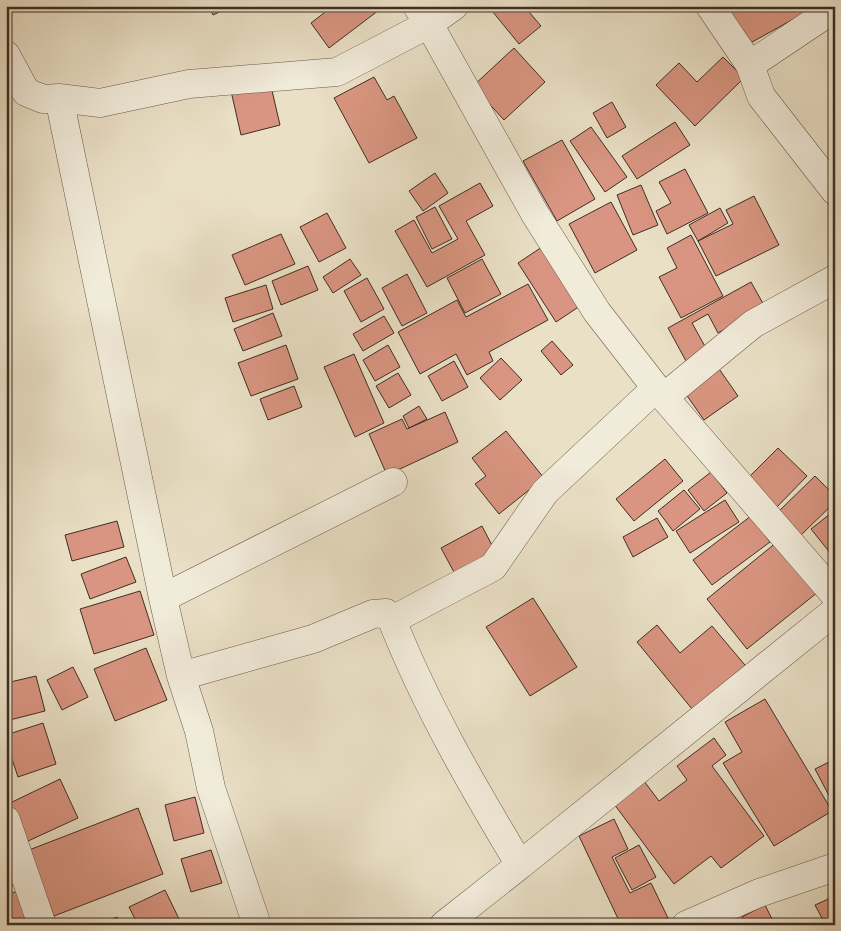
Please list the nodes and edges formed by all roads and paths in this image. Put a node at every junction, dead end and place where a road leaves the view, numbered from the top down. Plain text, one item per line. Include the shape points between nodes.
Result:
1 (454, 6) edge
2 (710, 6) edge
3 (835, 8) edge
4 (423, 15) edge
5 (7, 57) edge
6 (750, 65) junction
7 (59, 98) junction
8 (835, 191) edge
9 (835, 279) edge
10 (660, 393) junction
11 (393, 482) dead end
12 (835, 595) edge
13 (163, 598) junction
14 (835, 611) edge
15 (392, 620) junction
16 (181, 676) junction
17 (6, 820) edge
18 (520, 866) junction
19 (835, 867) edge
20 (42, 925) edge
21 (257, 925) edge
22 (444, 925) edge
23 (686, 925) edge

1 - 4 street
2 - 6 street
3 - 6 street
4 - 7 street via 337,72 189,84 100,103
4 - 10 street via 535,214 597,312
5 - 7 street via 26,92 42,99
6 - 8 street via 761,96
7 - 13 street
9 - 10 street via 753,324
10 - 12 street
10 - 15 street via 545,492 493,567
11 - 13 street
13 - 16 street
14 - 18 street
15 - 16 street via 386,613 373,614 312,639
15 - 18 street via 406,656 474,788
16 - 21 street via 199,731 211,788
17 - 20 street
18 - 22 street
19 - 23 street via 759,893

